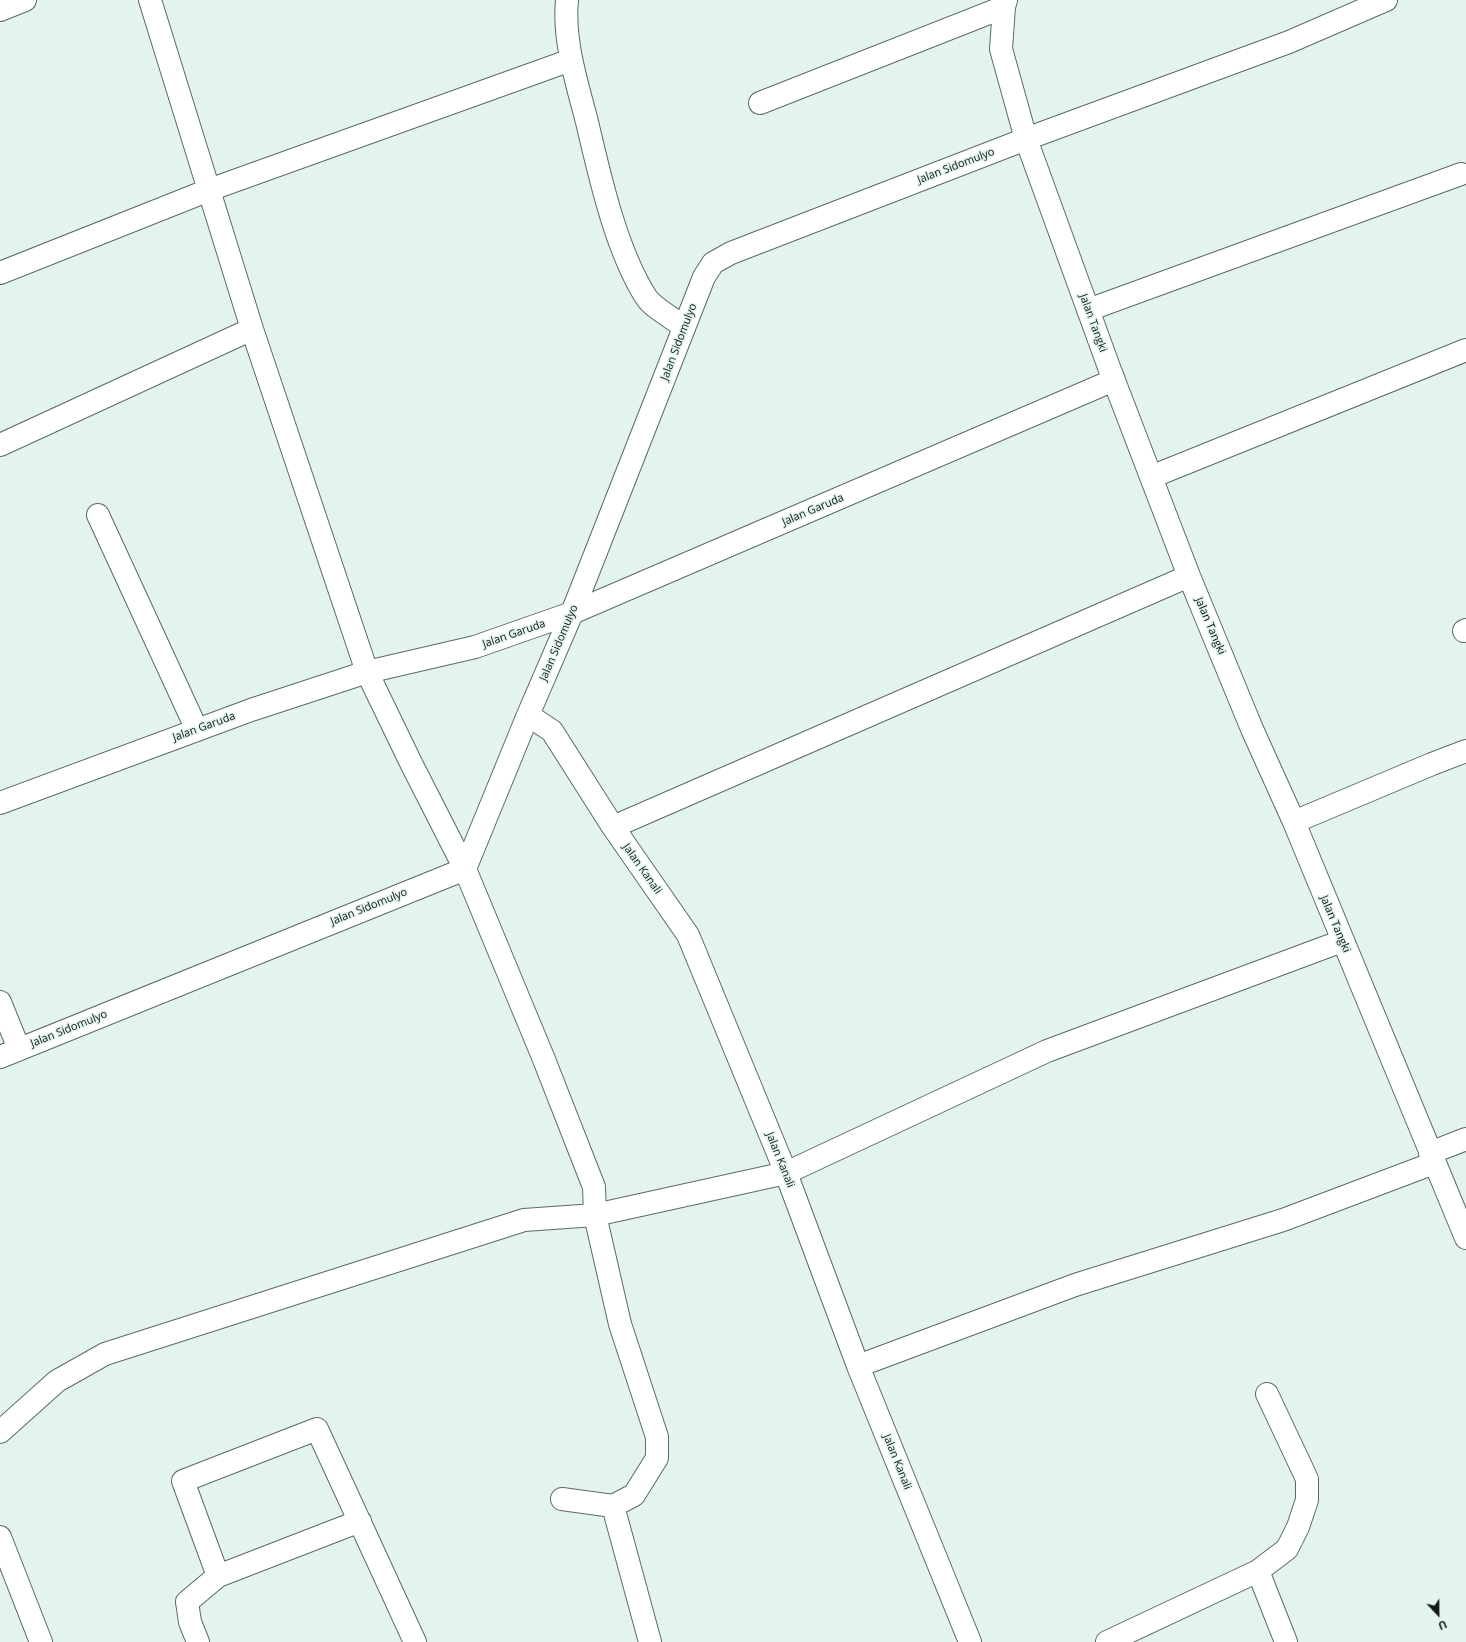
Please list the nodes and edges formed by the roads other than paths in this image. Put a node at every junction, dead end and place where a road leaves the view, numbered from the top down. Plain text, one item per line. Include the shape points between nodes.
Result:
1 (25, 0) edge
2 (150, 0) edge
3 (567, 0) edge
4 (1386, 0) edge
5 (1005, 3) edge
6 (0, 10) edge
7 (571, 60) junction
8 (760, 103) dead end
9 (1026, 139) junction
10 (1460, 174) dead end
11 (209, 190) junction
12 (0, 273) edge
13 (1088, 310) junction
14 (684, 327) junction
15 (252, 329) junction
16 (1466, 350) edge
17 (1110, 370) junction
18 (0, 445) edge
19 (1151, 477) junction
20 (98, 515) dead end
21 (1189, 576) junction
22 (572, 613) junction
23 (367, 672) junction
24 (528, 715) junction
25 (197, 730) junction
26 (1466, 751) edge
27 (0, 803) edge
28 (1294, 822) junction
29 (613, 827) junction
30 (465, 869) junction
31 (1342, 941) junction
32 (0, 1002) edge
33 (10, 1053) edge
34 (1466, 1139) edge
35 (1432, 1158) junction
36 (786, 1173) junction
37 (595, 1215) junction
38 (1466, 1238) edge
39 (858, 1366) junction
40 (1267, 1394) dead end
41 (0, 1432) edge
42 (562, 1499) dead end
43 (613, 1506) junction
44 (360, 1521) junction
45 (0, 1537) edge
46 (4, 1562) edge
47 (1258, 1571) junction
48 (218, 1576) junction
49 (41, 1642) edge
50 (198, 1642) edge
51 (415, 1642) edge
52 (650, 1642) edge
53 (970, 1642) edge
54 (1107, 1642) edge
55 (1286, 1642) edge

1 - 6 street
2 - 11 street
3 - 7 street
4 - 9 street, Jalan Sidomulyo via 1289,42
5 - 8 street
5 - 9 street, Jalan Tangki via 1001,50
7 - 11 street
7 - 14 street via 608,203 632,270 648,299
9 - 13 street, Jalan Tangki
9 - 14 street, Jalan Sidomulyo via 731,253 713,263 704,277
10 - 13 street
11 - 12 street
11 - 15 street
13 - 17 street, Jalan Tangki
14 - 22 street, Jalan Sidomulyo
15 - 18 street
15 - 23 street
16 - 19 street
17 - 19 street, Jalan Tangki
17 - 22 street, Jalan Garuda via 1114,380
19 - 21 street, Jalan Tangki
20 - 25 street
21 - 28 street, Jalan Tangki via 1252,729
21 - 29 street
22 - 23 street, Jalan Garuda via 475,647
22 - 24 street, Jalan Sidomulyo
23 - 25 street, Jalan Garuda
23 - 30 street
24 - 29 street, Jalan Kanali via 552,731
24 - 30 street, Jalan Sidomulyo
25 - 27 street, Jalan Garuda
26 - 28 street
28 - 31 street, Jalan Tangki
29 - 36 street, Jalan Kanali via 688,935
30 - 33 street, Jalan Sidomulyo
30 - 37 street via 582,1154 594,1187
31 - 35 street, Jalan Tangki
31 - 36 street via 1047,1051
32 - 33 street
34 - 35 street
35 - 38 street, Jalan Tangki
35 - 39 street via 1283,1220 1075,1285
36 - 37 street
36 - 39 street, Jalan Kanali
37 - 41 street via 524,1220 106,1354 57,1381
37 - 43 street via 620,1324 657,1438 657,1458 634,1495
39 - 53 street, Jalan Kanali
40 - 47 street via 1307,1479 1307,1500 1287,1549
42 - 43 street
43 - 52 street
44 - 48 street
44 - 48 street via 317,1429 183,1482
44 - 51 street
45 - 46 street
46 - 49 street
47 - 54 street
47 - 55 street
48 - 50 street via 187,1602 190,1622

